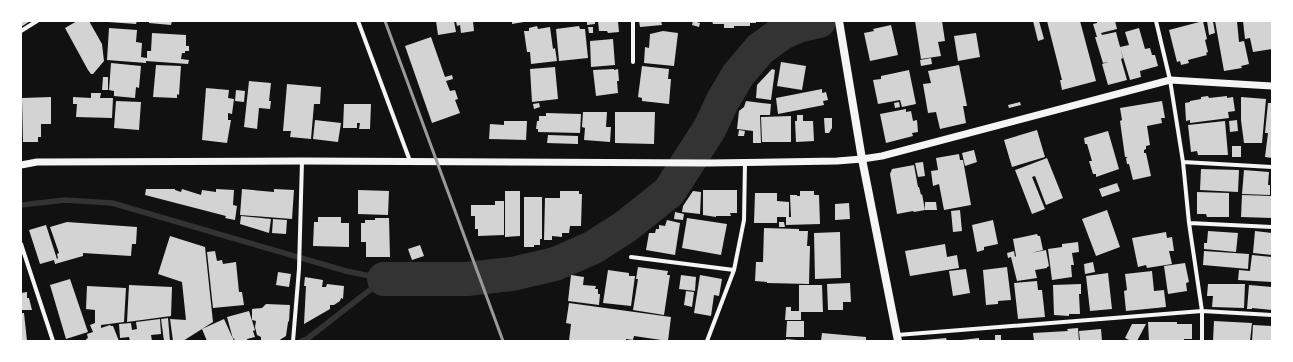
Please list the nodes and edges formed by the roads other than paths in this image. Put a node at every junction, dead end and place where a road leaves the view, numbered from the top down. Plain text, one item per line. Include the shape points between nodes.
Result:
1 (37, 21) edge
2 (358, 21) edge
3 (633, 21) edge
4 (1156, 21) edge
5 (840, 24) edge
6 (21, 31) edge
7 (633, 62) dead end
8 (1170, 80) junction
9 (1272, 86) edge
10 (862, 159) junction
11 (302, 161) junction
12 (410, 161) junction
13 (745, 162) junction
14 (1183, 162) junction
15 (21, 165) edge
16 (1272, 167) edge
17 (1189, 223) junction
18 (1272, 227) edge
19 (21, 244) edge
20 (631, 256) dead end
21 (734, 270) junction
22 (1202, 310) junction
23 (1272, 315) edge
24 (898, 338) edge
25 (54, 341) edge
26 (293, 341) edge
27 (707, 341) edge
28 (1202, 341) edge

1 - 6 street
2 - 12 street
3 - 7 street
4 - 8 street
5 - 10 main road
8 - 9 street
8 - 10 street
8 - 14 street
10 - 13 street
10 - 24 main road
11 - 12 street
11 - 15 street via 37,162
11 - 26 street via 299,269
12 - 13 street
13 - 21 street via 744,220
14 - 16 street
14 - 17 street
17 - 18 street
17 - 22 street
19 - 25 street
20 - 21 street
21 - 27 street
22 - 23 street
22 - 24 street
22 - 28 street

